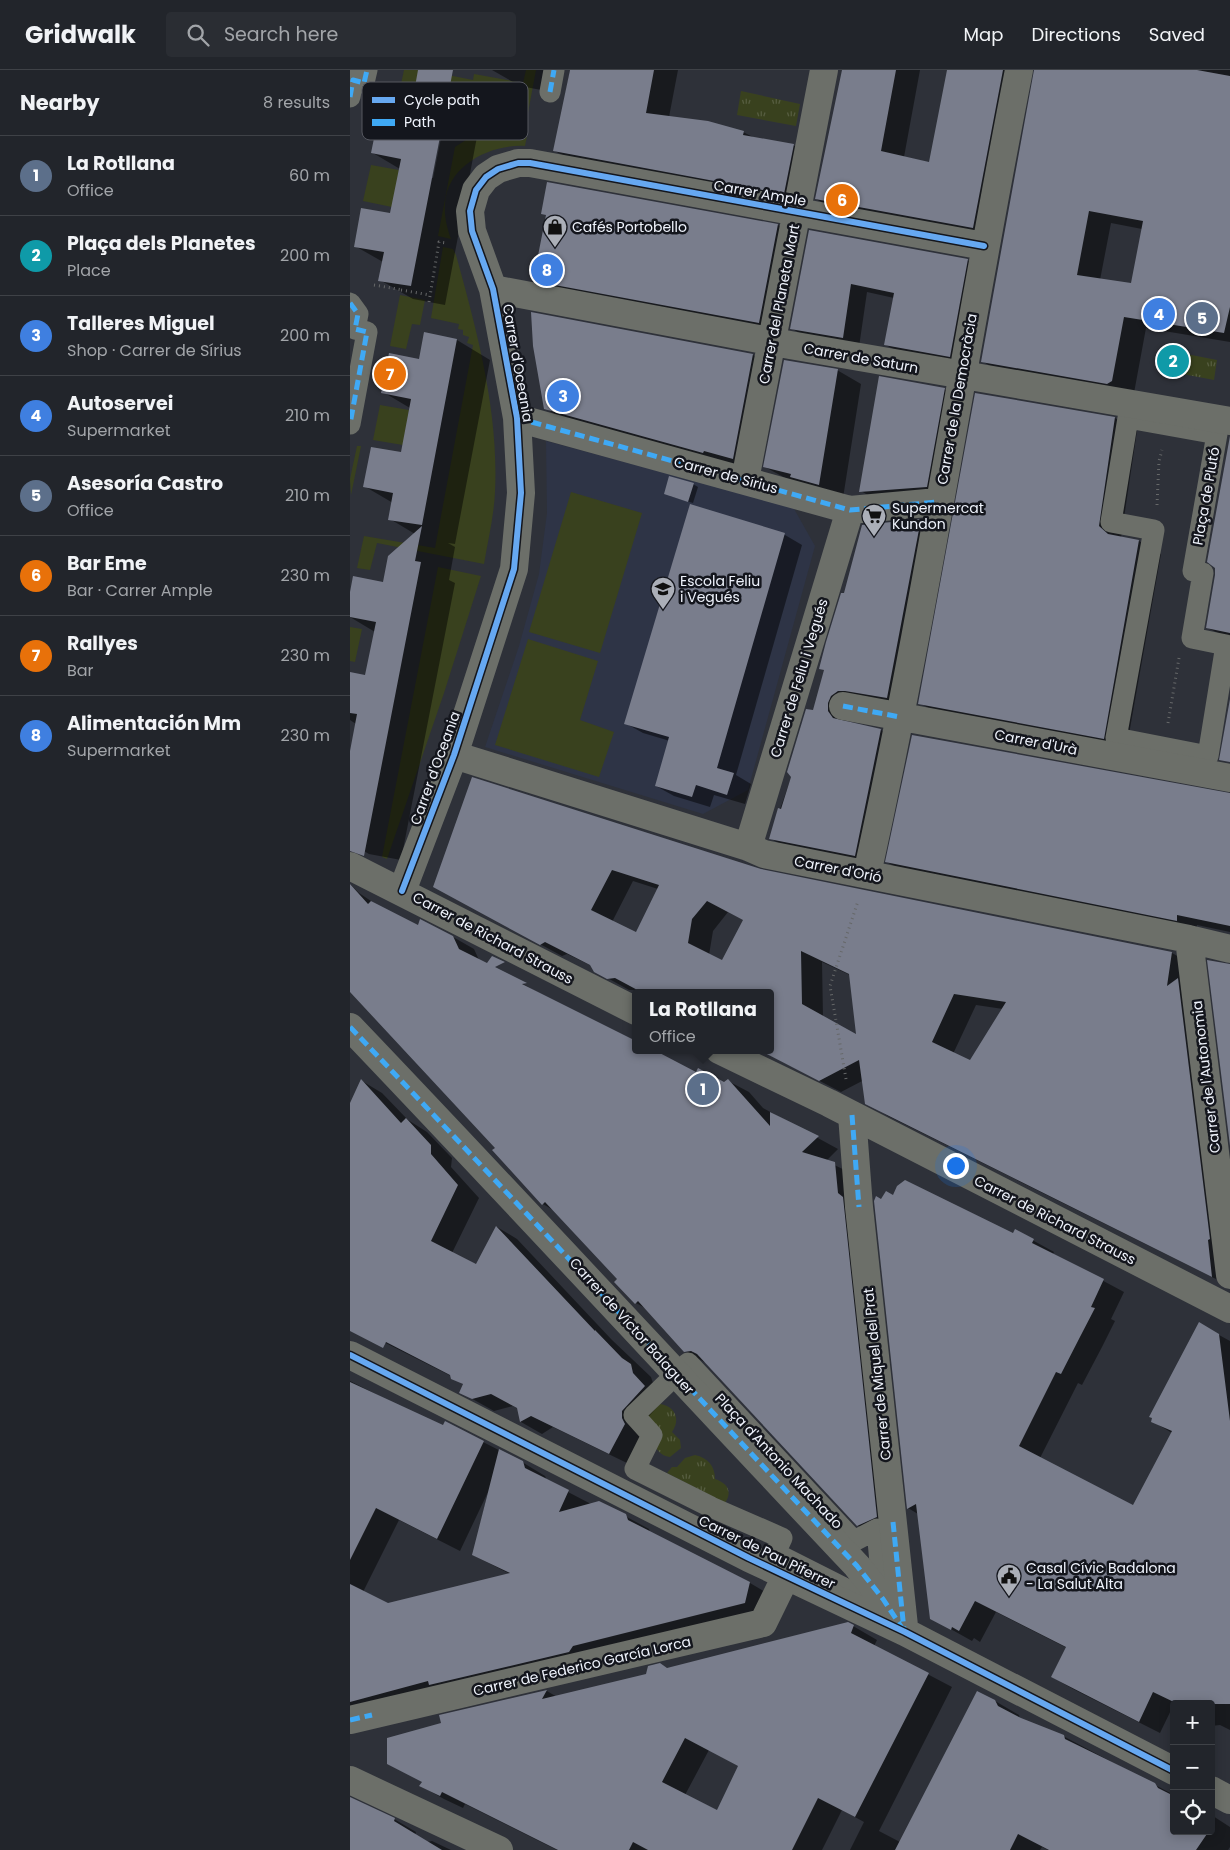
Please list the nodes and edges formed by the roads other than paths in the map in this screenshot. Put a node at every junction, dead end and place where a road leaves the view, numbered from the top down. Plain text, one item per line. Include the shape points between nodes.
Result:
1 (554, 70) edge
2 (824, 70) edge
3 (1018, 70) edge
4 (362, 82) edge
5 (550, 92) dead end
6 (350, 97) edge
7 (561, 170) joint
8 (796, 212) junction
9 (984, 246) junction
10 (493, 289) junction
11 (350, 303) edge
12 (772, 342) junction
13 (961, 376) junction
14 (517, 418) junction
15 (1230, 421) edge
16 (350, 424) edge
17 (745, 480) junction
18 (938, 502) junction
19 (850, 510) junction
20 (843, 706) dead end
21 (900, 717) junction
22 (1116, 738) joint
23 (454, 755) junction
24 (1230, 778) edge
25 (748, 847) junction
26 (350, 866) edge
27 (863, 885) junction
28 (402, 891) junction
29 (1189, 939) junction
30 (1230, 949) edge
31 (632, 1009) edge
32 (350, 1027) edge
33 (727, 1054) edge
34 (852, 1115) junction
35 (1230, 1275) edge
36 (1230, 1310) edge
37 (350, 1355) edge
38 (676, 1374) junction
39 (786, 1576) junction
40 (883, 1599) junction
41 (905, 1632) junction
42 (350, 1720) edge
43 (1170, 1769) edge
44 (350, 1780) edge
45 (1215, 1792) edge
46 (1230, 1800) edge
47 (499, 1850) edge

1 - 5 street
2 - 8 street, Carrer del Planeta Mart
3 - 9 street, Carrer de la Democràcia
4 - 6 street via 353,80
7 - 8 street, Carrer Ample
7 - 10 street, Carrer d'Oceania via 530,163 512,165 486,177 476,190 470,211 472,231
8 - 9 street, Carrer Ample
8 - 12 street, Carrer del Planeta Mart
9 - 13 street, Carrer de la Democràcia
10 - 12 street, Carrer de Saturn
10 - 14 street, Carrer d'Oceania
11 - 16 street via 358,314 355,329 367,332
12 - 13 street, Carrer de Saturn
12 - 17 street, Carrer del Planeta Mart
13 - 15 street, Carrer de Saturn
13 - 18 street, Carrer de la Democràcia
14 - 17 street, Carrer de Sírius
14 - 23 street, Carrer d'Oceania via 521,493 514,569
17 - 19 street, Carrer de Sírius
18 - 19 street, Carrer de Sírius
18 - 21 street, Carrer de la Democràcia
19 - 25 street, Carrer de Feliu i Vegués
20 - 21 street, Carrer d'Urà
21 - 24 street, Carrer d'Urà
21 - 27 street, Carrer de la Democràcia
22 - 22 street, Plaça de Plutó via 1154,530 1111,522 1128,418 1217,434 1193,571 1204,573 1192,638 1226,645 1208,756
23 - 25 street, Carrer d'Orió
23 - 28 street, Carrer d'Oceania
25 - 27 street, Carrer d'Orió
26 - 28 street, Carrer de Richard Strauss
27 - 29 street, Carrer d'Orió
28 - 31 street, Carrer de Richard Strauss
29 - 30 street, Carrer d'Orió
29 - 35 street, Carrer de l'Autonomia
32 - 38 street, Carrer de Víctor Balaguer via 550,1236
33 - 34 street, Carrer de Richard Strauss
34 - 36 street, Carrer de Richard Strauss
34 - 41 street, Carrer de Miquel del Prat
37 - 39 street, Carrer de Pau Piferrer
38 - 40 street, Carrer de Víctor Balaguer via 857,1566
38 - 40 street, Plaça d'Antonio Machado via 688,1363 854,1541 877,1528
38 - 40 street, Plaça d'Antonio Machado via 634,1415 652,1435 635,1470 711,1508 782,1538 775,1554 884,1608
39 - 41 street, Carrer de Pau Piferrer
39 - 42 street, Carrer de Federico García Lorca via 763,1623
40 - 41 street, Carrer de Víctor Balaguer
41 - 43 street, Carrer de Pau Piferrer
44 - 47 street
45 - 46 street

